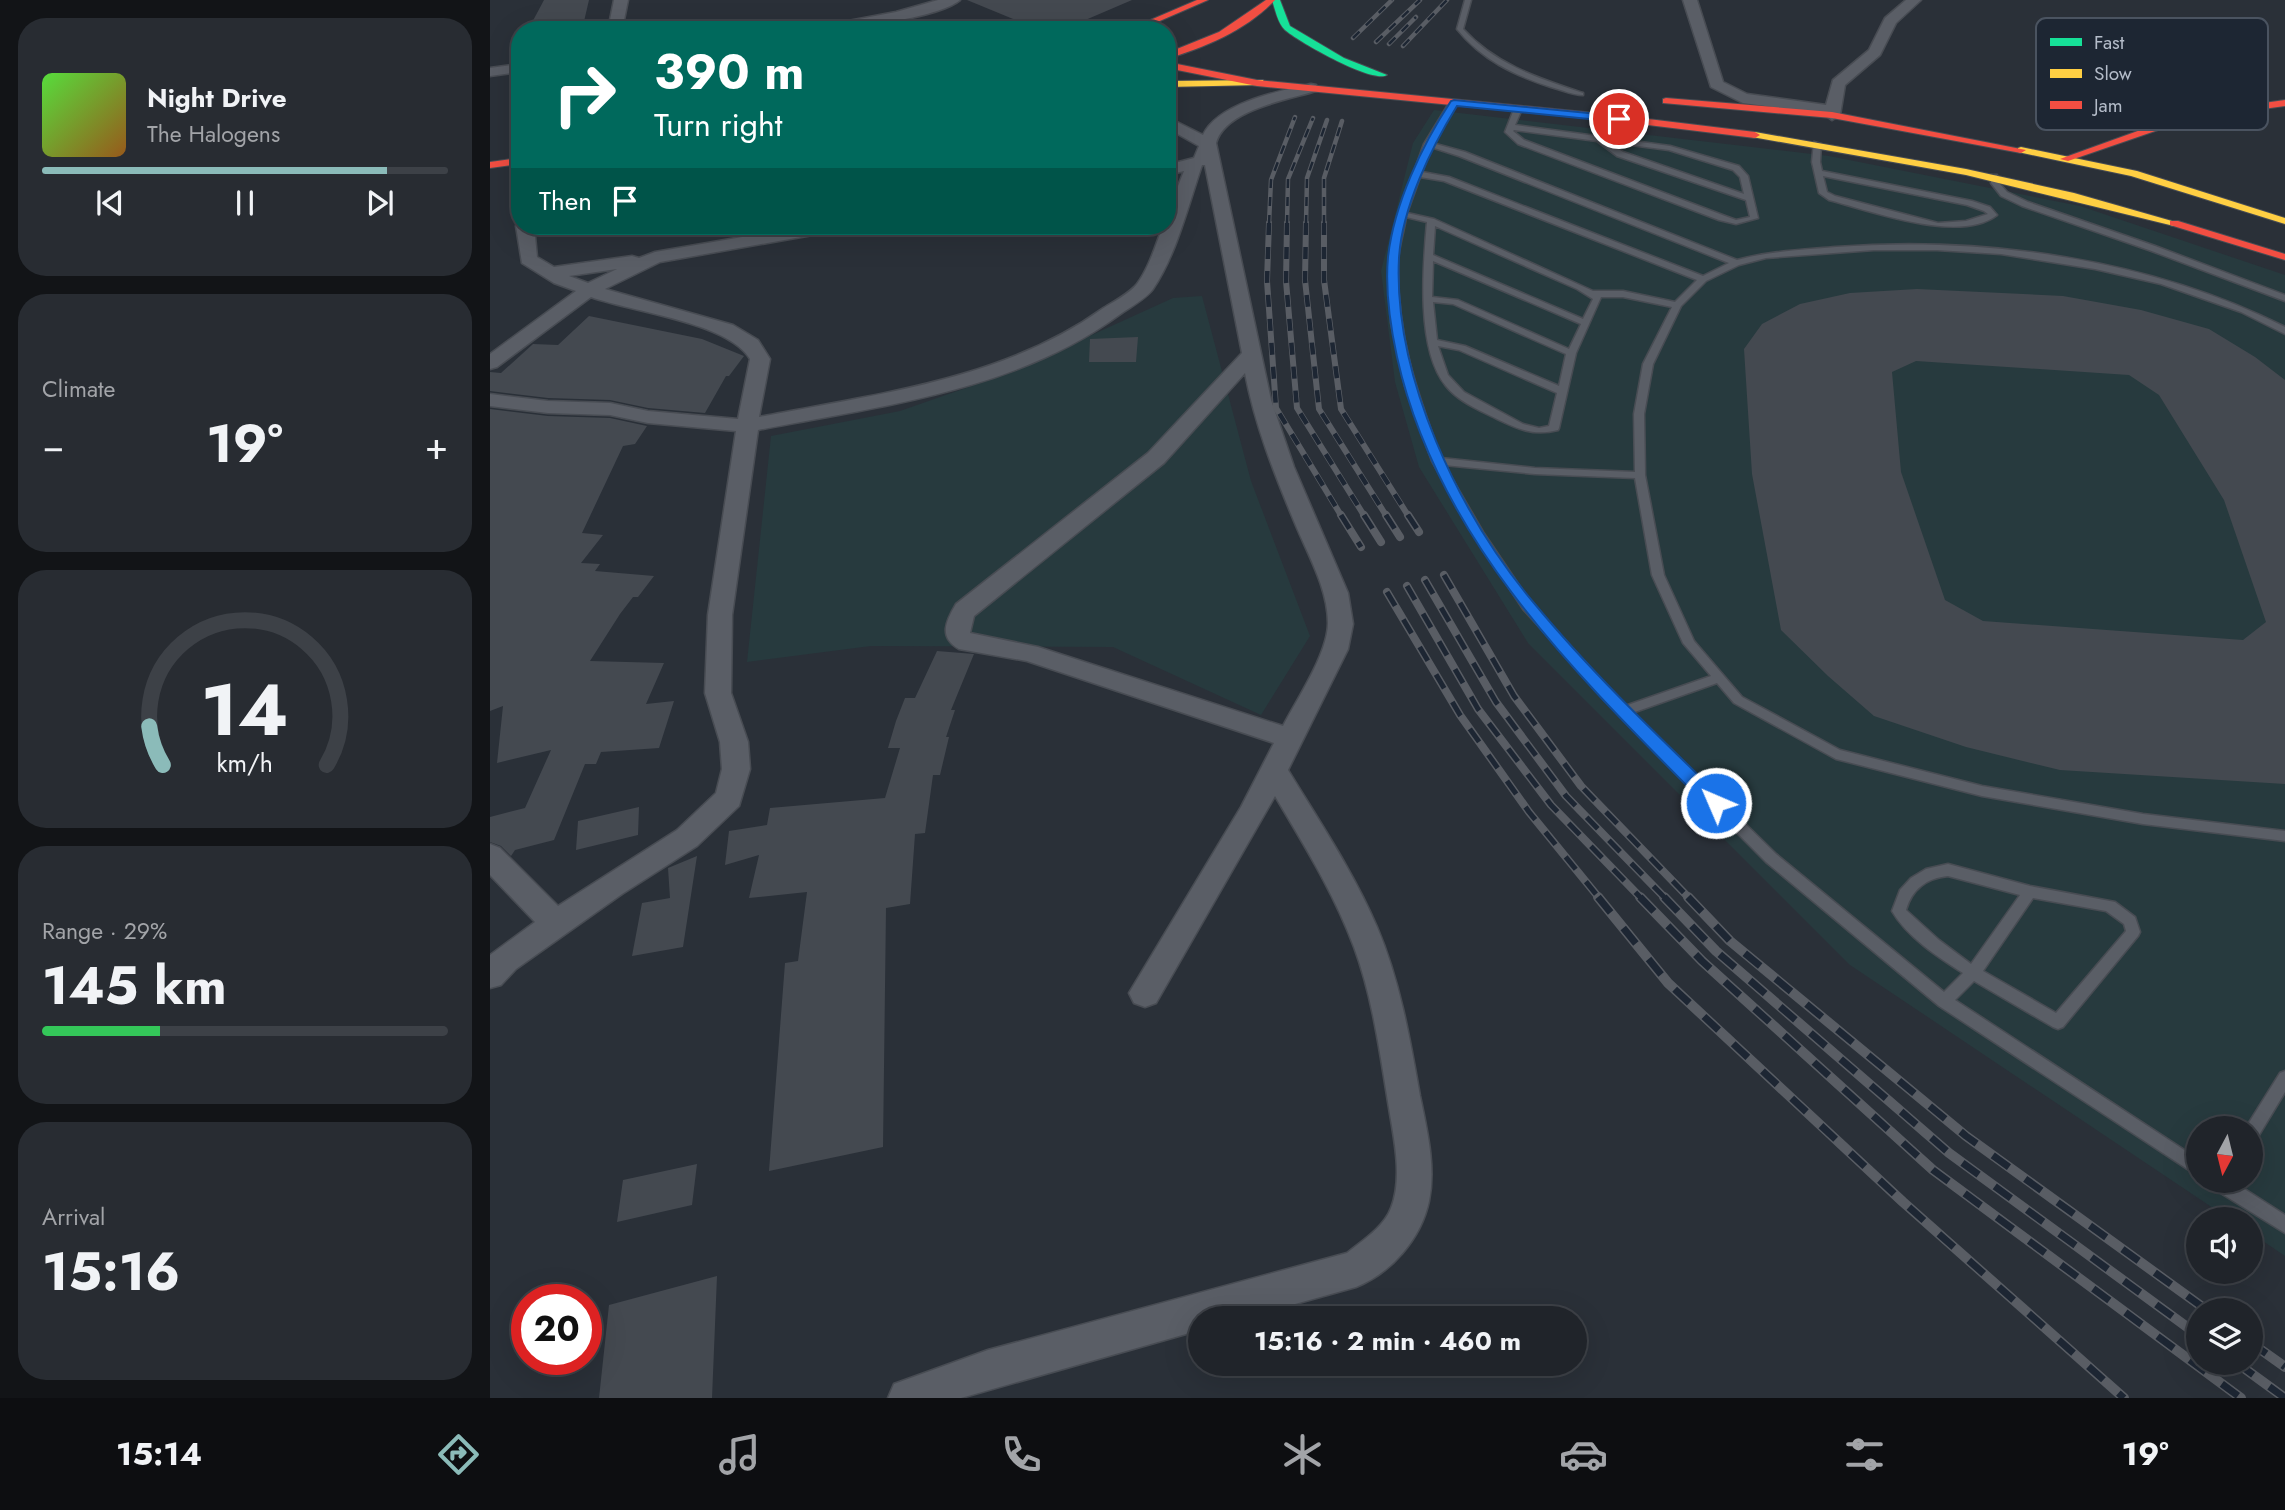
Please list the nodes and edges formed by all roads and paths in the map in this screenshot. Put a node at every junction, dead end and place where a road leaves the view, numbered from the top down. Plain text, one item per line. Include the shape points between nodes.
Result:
1 (621, 0) edge
2 (953, 0) edge
3 (1203, 0) edge
4 (1274, 0) edge
5 (1468, 0) edge
6 (1690, 0) edge
7 (1914, 0) edge
8 (1236, 6) dead end
9 (617, 21) edge
10 (871, 21) edge
11 (1153, 21) edge
12 (1176, 46) edge
13 (1176, 49) edge
14 (1176, 51) edge
15 (1220, 57) dead end
16 (1176, 67) edge
17 (511, 69) edge
18 (1329, 69) dead end
19 (490, 72) edge
20 (1260, 82) junction
21 (1176, 84) edge
22 (1311, 88) junction
23 (1518, 88) dead end
24 (1588, 94) joint
25 (1651, 100) dead end
26 (1454, 103) junction
27 (1518, 109) junction
28 (1832, 113) junction
29 (1176, 127) edge
30 (1510, 127) junction
31 (2148, 130) edge
32 (1600, 139) junction
33 (1428, 144) junction
34 (1817, 144) junction
35 (1209, 145) junction
36 (2065, 159) junction
37 (511, 162) edge
38 (490, 165) edge
39 (1194, 165) junction
40 (1176, 168) edge
41 (1819, 173) junction
42 (1418, 174) junction
43 (1994, 177) junction
44 (2047, 189) junction
45 (1750, 199) junction
46 (2048, 211) junction
47 (1403, 214) junction
48 (1176, 215) edge
49 (1432, 221) junction
50 (2285, 221) edge
51 (526, 235) edge
52 (783, 235) edge
53 (1169, 235) edge
54 (1428, 256) junction
55 (655, 257) junction
56 (2285, 257) edge
57 (1736, 263) junction
58 (550, 273) junction
59 (1703, 279) junction
60 (590, 289) junction
61 (1594, 294) junction
62 (2285, 298) edge
63 (1427, 299) junction
64 (1678, 305) junction
65 (1585, 323) junction
66 (2285, 331) edge
67 (1434, 342) junction
68 (1571, 353) junction
69 (1252, 354) junction
70 (490, 363) edge
71 (1561, 391) junction
72 (490, 400) edge
73 (748, 426) junction
74 (1437, 461) junction
75 (1640, 475) junction
76 (1719, 678) junction
77 (1623, 711) junction
78 (1290, 738) junction
79 (1274, 771) junction
80 (2285, 836) edge
81 (490, 856) edge
82 (2030, 892) junction
83 (556, 924) junction
84 (1973, 973) junction
85 (490, 975) edge
86 (1145, 993) dead end
87 (1944, 1001) junction
88 (2285, 1078) edge
89 (2262, 1116) edge
90 (2186, 1160) edge
91 (2239, 1194) edge
92 (2285, 1225) edge
93 (908, 1398) edge

1 - 9 street
2 - 10 street
3 - 11 street
4 - 13 street via 1219,38
4 - 18 street via 1286,27 1341,60 1389,76
5 - 24 lane via 1460,29 1480,52 1503,67
6 - 28 street via 1716,84 1743,98
7 - 28 street via 1890,21 1875,52 1838,83
8 - 12 street
14 - 15 street
16 - 20 street
17 - 19 street
20 - 21 street
20 - 22 street
22 - 26 street
22 - 35 street via 1229,117 1214,130
23 - 24 street
25 - 28 street
26 - 27 street
26 - 33 lane
27 - 30 lane
27 - 34 street
28 - 36 street
29 - 35 street
30 - 32 lane
30 - 45 lane via 1509,132 1521,142 1722,218 1736,222 1754,218
31 - 36 street
32 - 45 lane via 1620,154
32 - 45 lane via 1680,150 1736,168 1744,176
33 - 42 lane
33 - 57 lane via 1462,153
34 - 41 lane
34 - 43 street
35 - 39 street via 1203,159
35 - 69 street
36 - 50 street via 2133,173
37 - 38 street
39 - 40 street
39 - 48 street
41 - 41 lane via 1823,193 1858,206 1938,225 1993,215 1969,203
42 - 47 lane
42 - 59 lane via 1446,178
43 - 44 street
43 - 46 lane via 2004,194
44 - 46 lane via 2042,205
44 - 56 street
46 - 62 lane
47 - 49 lane
47 - 74 lane via 1394,257 1396,323 1410,386
49 - 54 lane
49 - 61 lane
51 - 58 street via 528,260
52 - 55 street
53 - 73 street via 1144,288 1090,327 1039,354 920,392
54 - 63 lane
54 - 65 lane
55 - 58 street
55 - 60 street
57 - 59 lane
57 - 66 lane via 1766,255 1862,248 2001,251 2164,282 2244,310
58 - 60 street
59 - 64 lane
60 - 70 street
60 - 73 street via 726,329 751,344 760,359
61 - 64 lane via 1623,294
61 - 65 lane via 1598,298
63 - 67 lane
63 - 68 lane via 1455,302
64 - 75 lane via 1648,363 1639,414
65 - 68 lane
67 - 71 lane via 1462,348
67 - 71 lane via 1444,377 1458,392 1526,430 1554,428
68 - 71 lane
69 - 78 street via 1283,467 1336,593 1340,613 1335,649
69 - 78 street via 1156,458 965,610 957,634 968,643 1029,653
72 - 73 street via 610,408 648,417
73 - 83 street via 720,615 718,694 734,742 736,769 729,798 687,838
74 - 75 lane
74 - 77 lane via 1527,606
75 - 76 lane via 1658,575 1689,643
76 - 77 lane
76 - 80 lane via 1738,700 1836,754 1982,791 2143,819
77 - 87 lane via 1771,858
78 - 79 street
79 - 86 street
79 - 93 street via 1334,872 1370,949 1394,1041 1413,1152 1412,1194 1406,1217 1391,1238 1356,1269 988,1369
81 - 83 street
82 - 84 lane
82 - 84 lane via 1933,870 1902,897 1899,911 1910,924
82 - 84 lane via 2110,906 2130,921 2133,932 2058,1022
83 - 85 street
84 - 87 lane
87 - 90 lane
88 - 89 lane
91 - 92 lane

